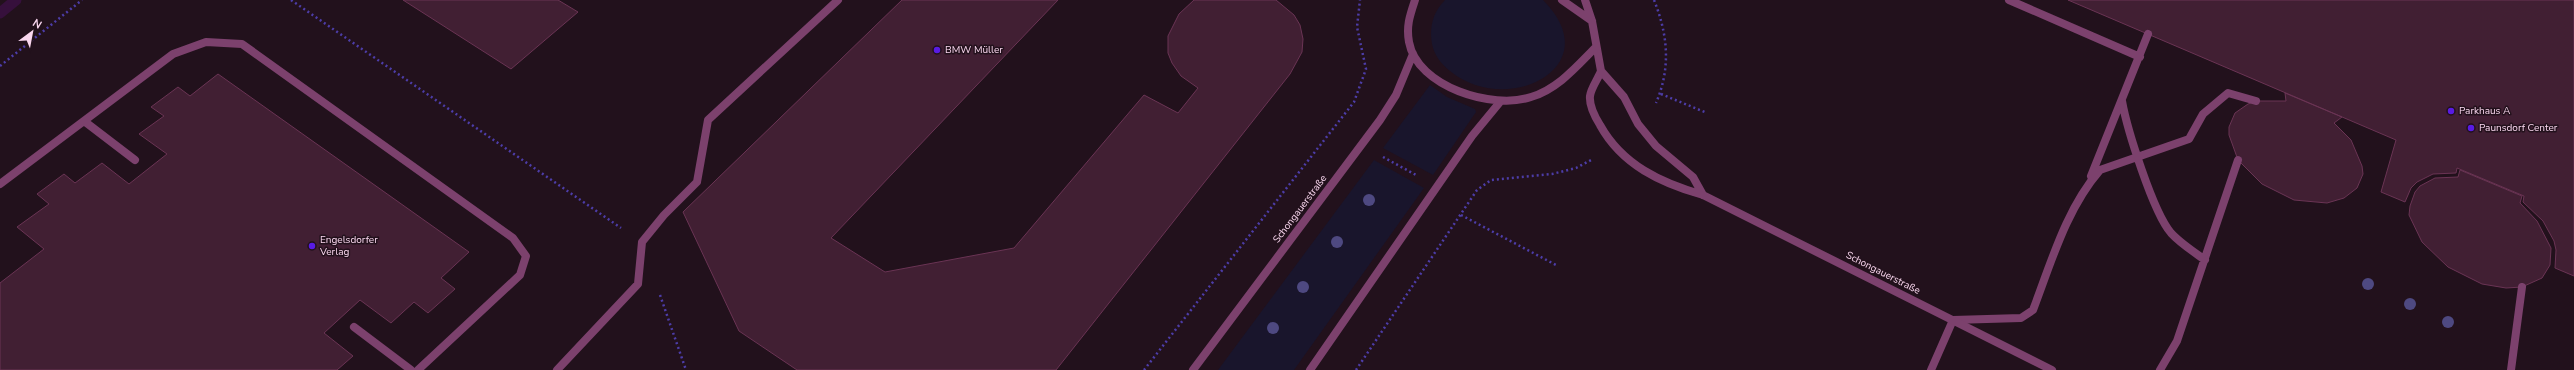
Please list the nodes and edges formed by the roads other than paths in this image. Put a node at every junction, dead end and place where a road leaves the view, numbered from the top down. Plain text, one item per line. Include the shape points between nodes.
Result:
1 (838, 0) edge
2 (1415, 0) edge
3 (1562, 0) edge
4 (1585, 0) edge
5 (2009, 0) edge
6 (1592, 21) junction
7 (2148, 34) dead end
8 (1596, 47) junction
9 (1413, 54) junction
10 (2140, 57) junction
11 (1601, 71) junction
12 (2122, 101) junction
13 (2256, 101) dead end
14 (1500, 102) junction
15 (84, 121) junction
16 (2139, 155) junction
17 (135, 160) dead end
18 (2238, 160) dead end
19 (2090, 178) junction
20 (0, 184) edge
21 (1703, 195) junction
22 (2205, 260) junction
23 (2522, 287) dead end
24 (1953, 320) junction
25 (354, 327) dead end
26 (411, 370) edge
27 (418, 370) edge
28 (557, 370) edge
29 (1193, 370) edge
30 (1310, 370) edge
31 (1931, 370) edge
32 (2052, 370) edge
33 (2160, 370) edge
34 (2511, 370) edge

1 - 28 street via 708,120 697,182 664,214 642,242 638,284
2 - 9 street via 1406,23 1407,42
3 - 6 street
4 - 6 street
5 - 10 street
6 - 8 street
7 - 10 street
8 - 11 street
8 - 14 street via 1566,76 1541,93 1521,100
9 - 14 street via 1426,70 1444,84 1480,99
9 - 29 street, Schongauerstraße via 1396,95 1380,120
10 - 12 street
11 - 21 street via 1624,97 1638,124 1656,146 1693,176
11 - 21 street, Schongauerstraße via 1590,97 1604,136 1613,147 1641,171 1678,189
12 - 16 street via 2126,125
12 - 19 street
13 - 16 street via 2228,94 2203,114 2189,139
14 - 30 street via 1472,136
15 - 17 street
15 - 20 street
15 - 27 street via 173,54 213,39 242,44 513,238 526,256 520,275
16 - 19 street via 2100,170
16 - 22 street via 2158,210 2171,233
18 - 22 street
19 - 24 street via 2033,310 2021,318
21 - 24 street, Schongauerstraße
22 - 33 street via 2177,341
23 - 34 street
24 - 31 street
24 - 32 street, Schongauerstraße
25 - 26 street

